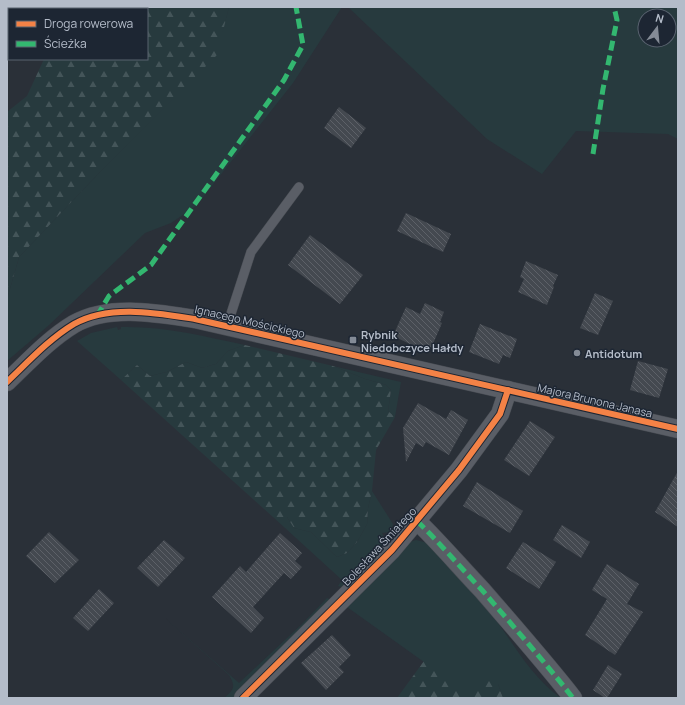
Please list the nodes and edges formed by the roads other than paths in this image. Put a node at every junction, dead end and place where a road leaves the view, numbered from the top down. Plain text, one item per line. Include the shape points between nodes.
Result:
1 (299, 187) dead end
2 (227, 326) junction
3 (7, 382) edge
4 (508, 390) junction
5 (678, 429) edge
6 (417, 521) junction
7 (243, 698) edge
8 (573, 698) edge

1 - 2 lane via 251,252
2 - 3 street, Ignacego Mościckiego via 161,313 128,312 97,316 64,331
2 - 4 street, Ignacego Mościckiego
4 - 5 street, Majora Brunona Janasa
4 - 6 street, Bolesława Śmiałego via 500,414
6 - 7 street, Bolesława Śmiałego via 359,584
6 - 8 street, Bolesława Śmiałego via 435,538

